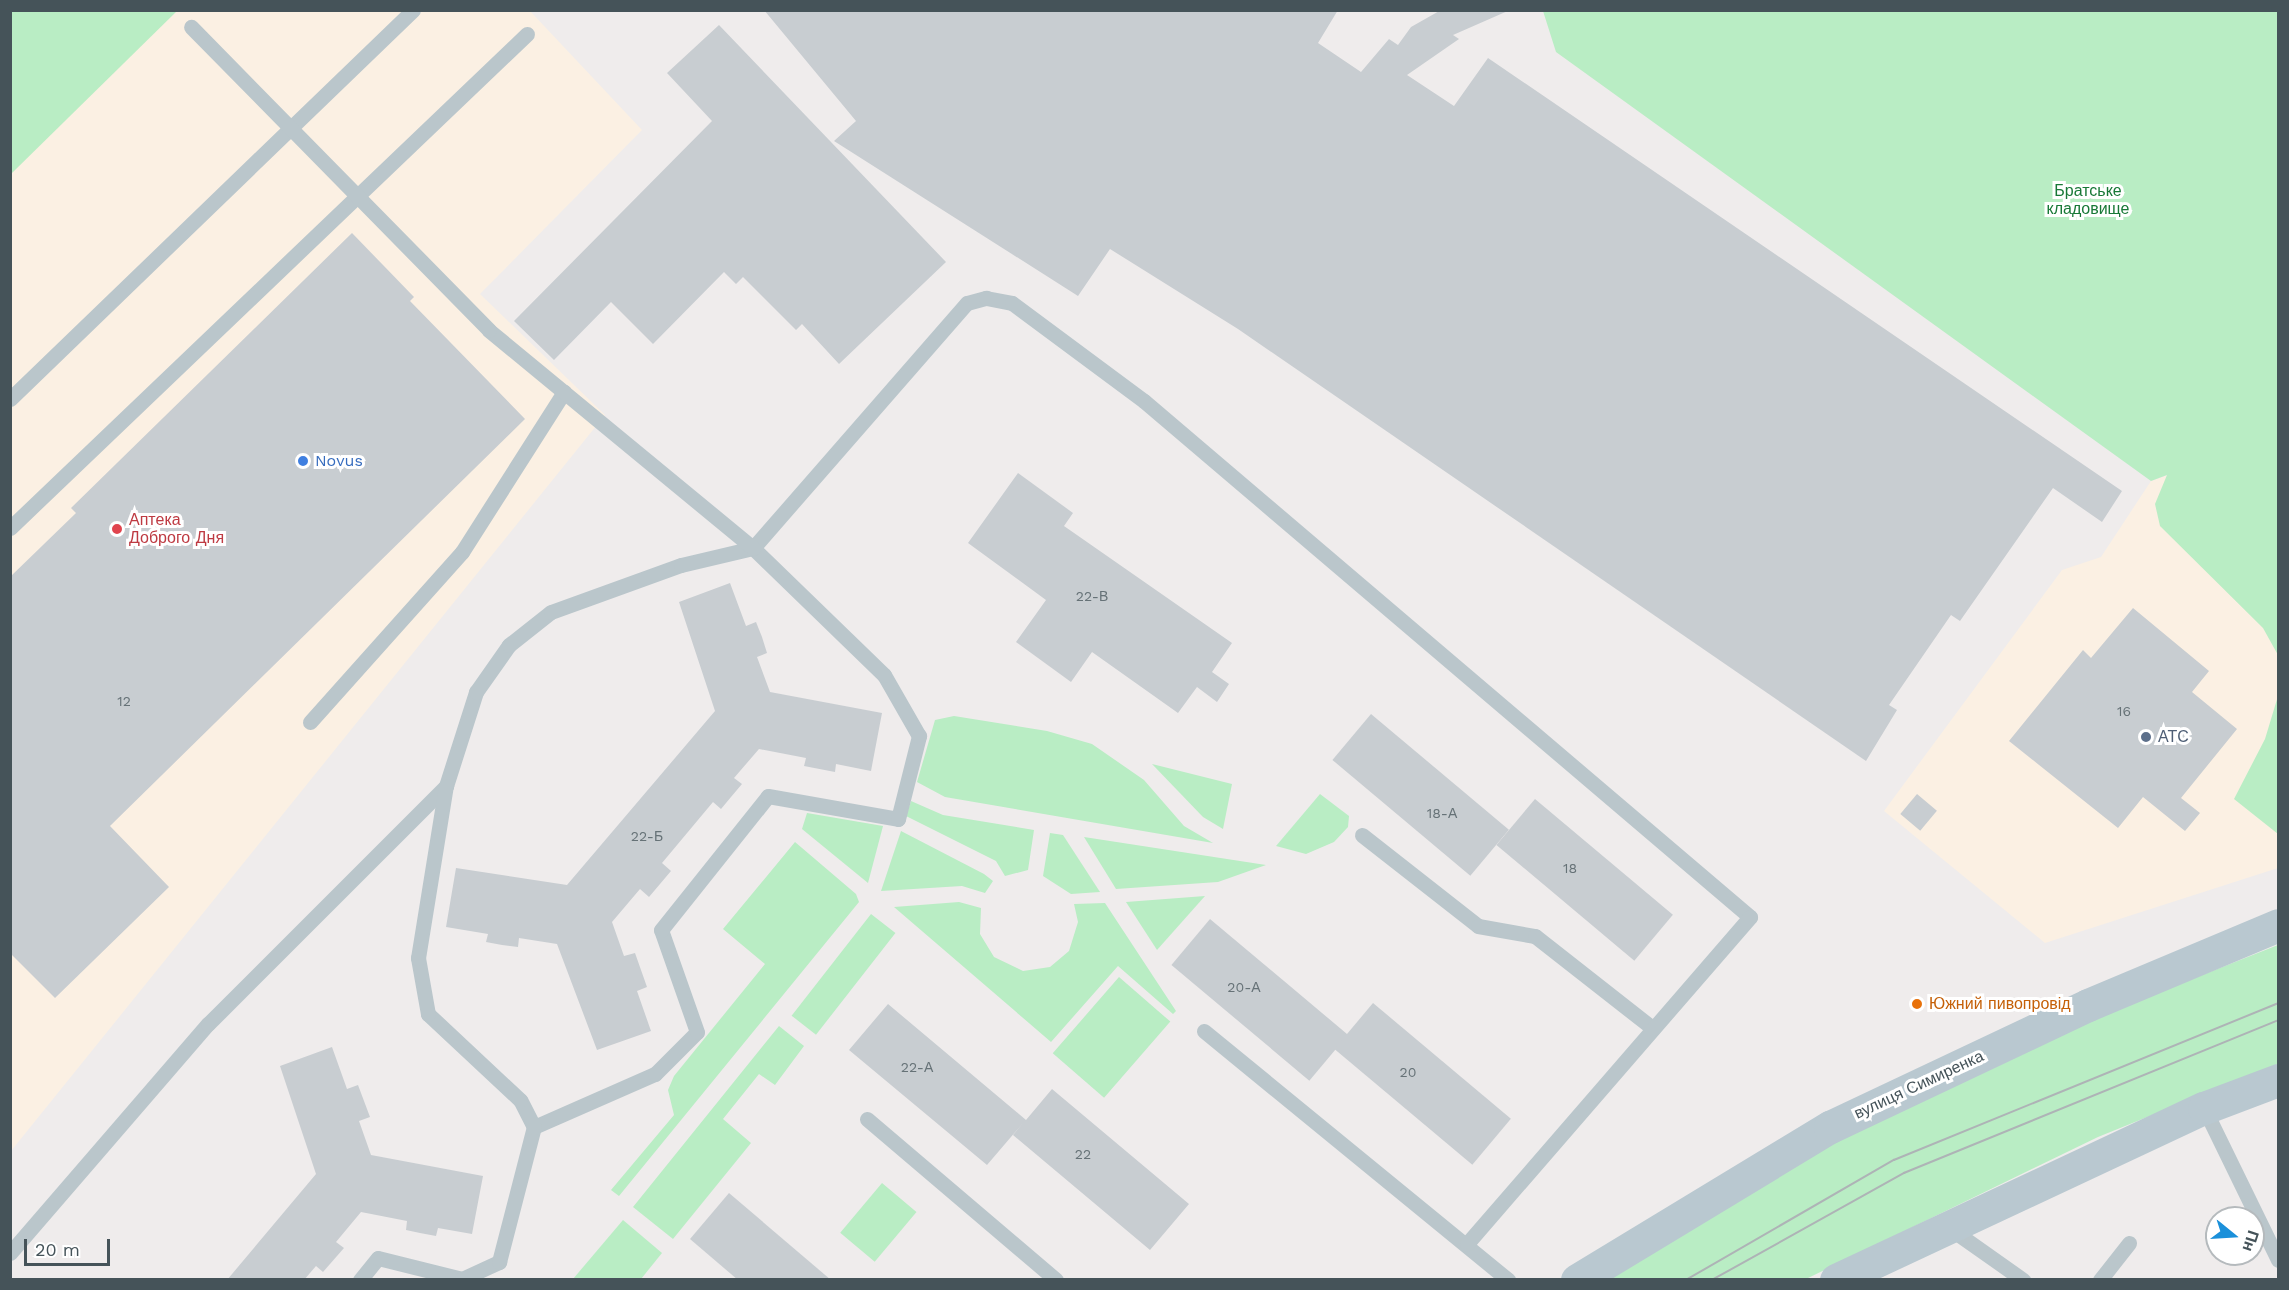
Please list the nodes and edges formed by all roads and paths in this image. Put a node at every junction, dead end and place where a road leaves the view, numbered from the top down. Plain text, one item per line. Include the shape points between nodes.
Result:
1 (413, 10) edge
2 (191, 27) dead end
3 (526, 33) dead end
4 (290, 129) junction
5 (356, 197) junction
6 (564, 392) junction
7 (10, 399) edge
8 (10, 528) edge
9 (753, 548) junction
10 (310, 722) dead end
11 (446, 786) junction
12 (1362, 835) dead end
13 (2278, 925) edge
14 (1651, 1027) junction
15 (1204, 1031) dead end
16 (2278, 1080) edge
17 (2204, 1108) junction
18 (867, 1119) dead end
19 (534, 1127) junction
20 (1945, 1226) junction
21 (2129, 1243) dead end
22 (1467, 1244) junction
23 (10, 1252) edge
24 (2278, 1260) edge
25 (360, 1280) edge
26 (1056, 1280) edge
27 (1508, 1280) edge
28 (1577, 1280) edge
29 (1836, 1280) edge
30 (2023, 1280) edge
31 (2100, 1280) edge

1 - 4 lane
2 - 4 lane
3 - 5 lane
4 - 5 lane
4 - 7 lane
5 - 6 lane via 489,330
5 - 8 lane
6 - 9 lane
6 - 10 lane via 462,552
9 - 11 lane via 681,565 551,612 509,645 476,692
9 - 14 lane via 967,303 986,298 1012,303 1144,401 1750,917
9 - 19 lane via 884,675 920,736 898,819 768,796 661,930 697,1032 656,1074
11 - 19 lane via 418,958 428,1014 520,1100
11 - 23 lane via 208,1024
12 - 14 lane via 1478,926 1535,936
13 - 28 street, вулиця Симиренка via 2088,1005 1830,1127
14 - 22 lane
15 - 22 lane
16 - 17 street
17 - 20 street
17 - 24 lane
18 - 26 lane
19 - 25 lane via 499,1262 462,1279 378,1258
20 - 29 street
20 - 30 lane
21 - 31 lane
22 - 27 lane

